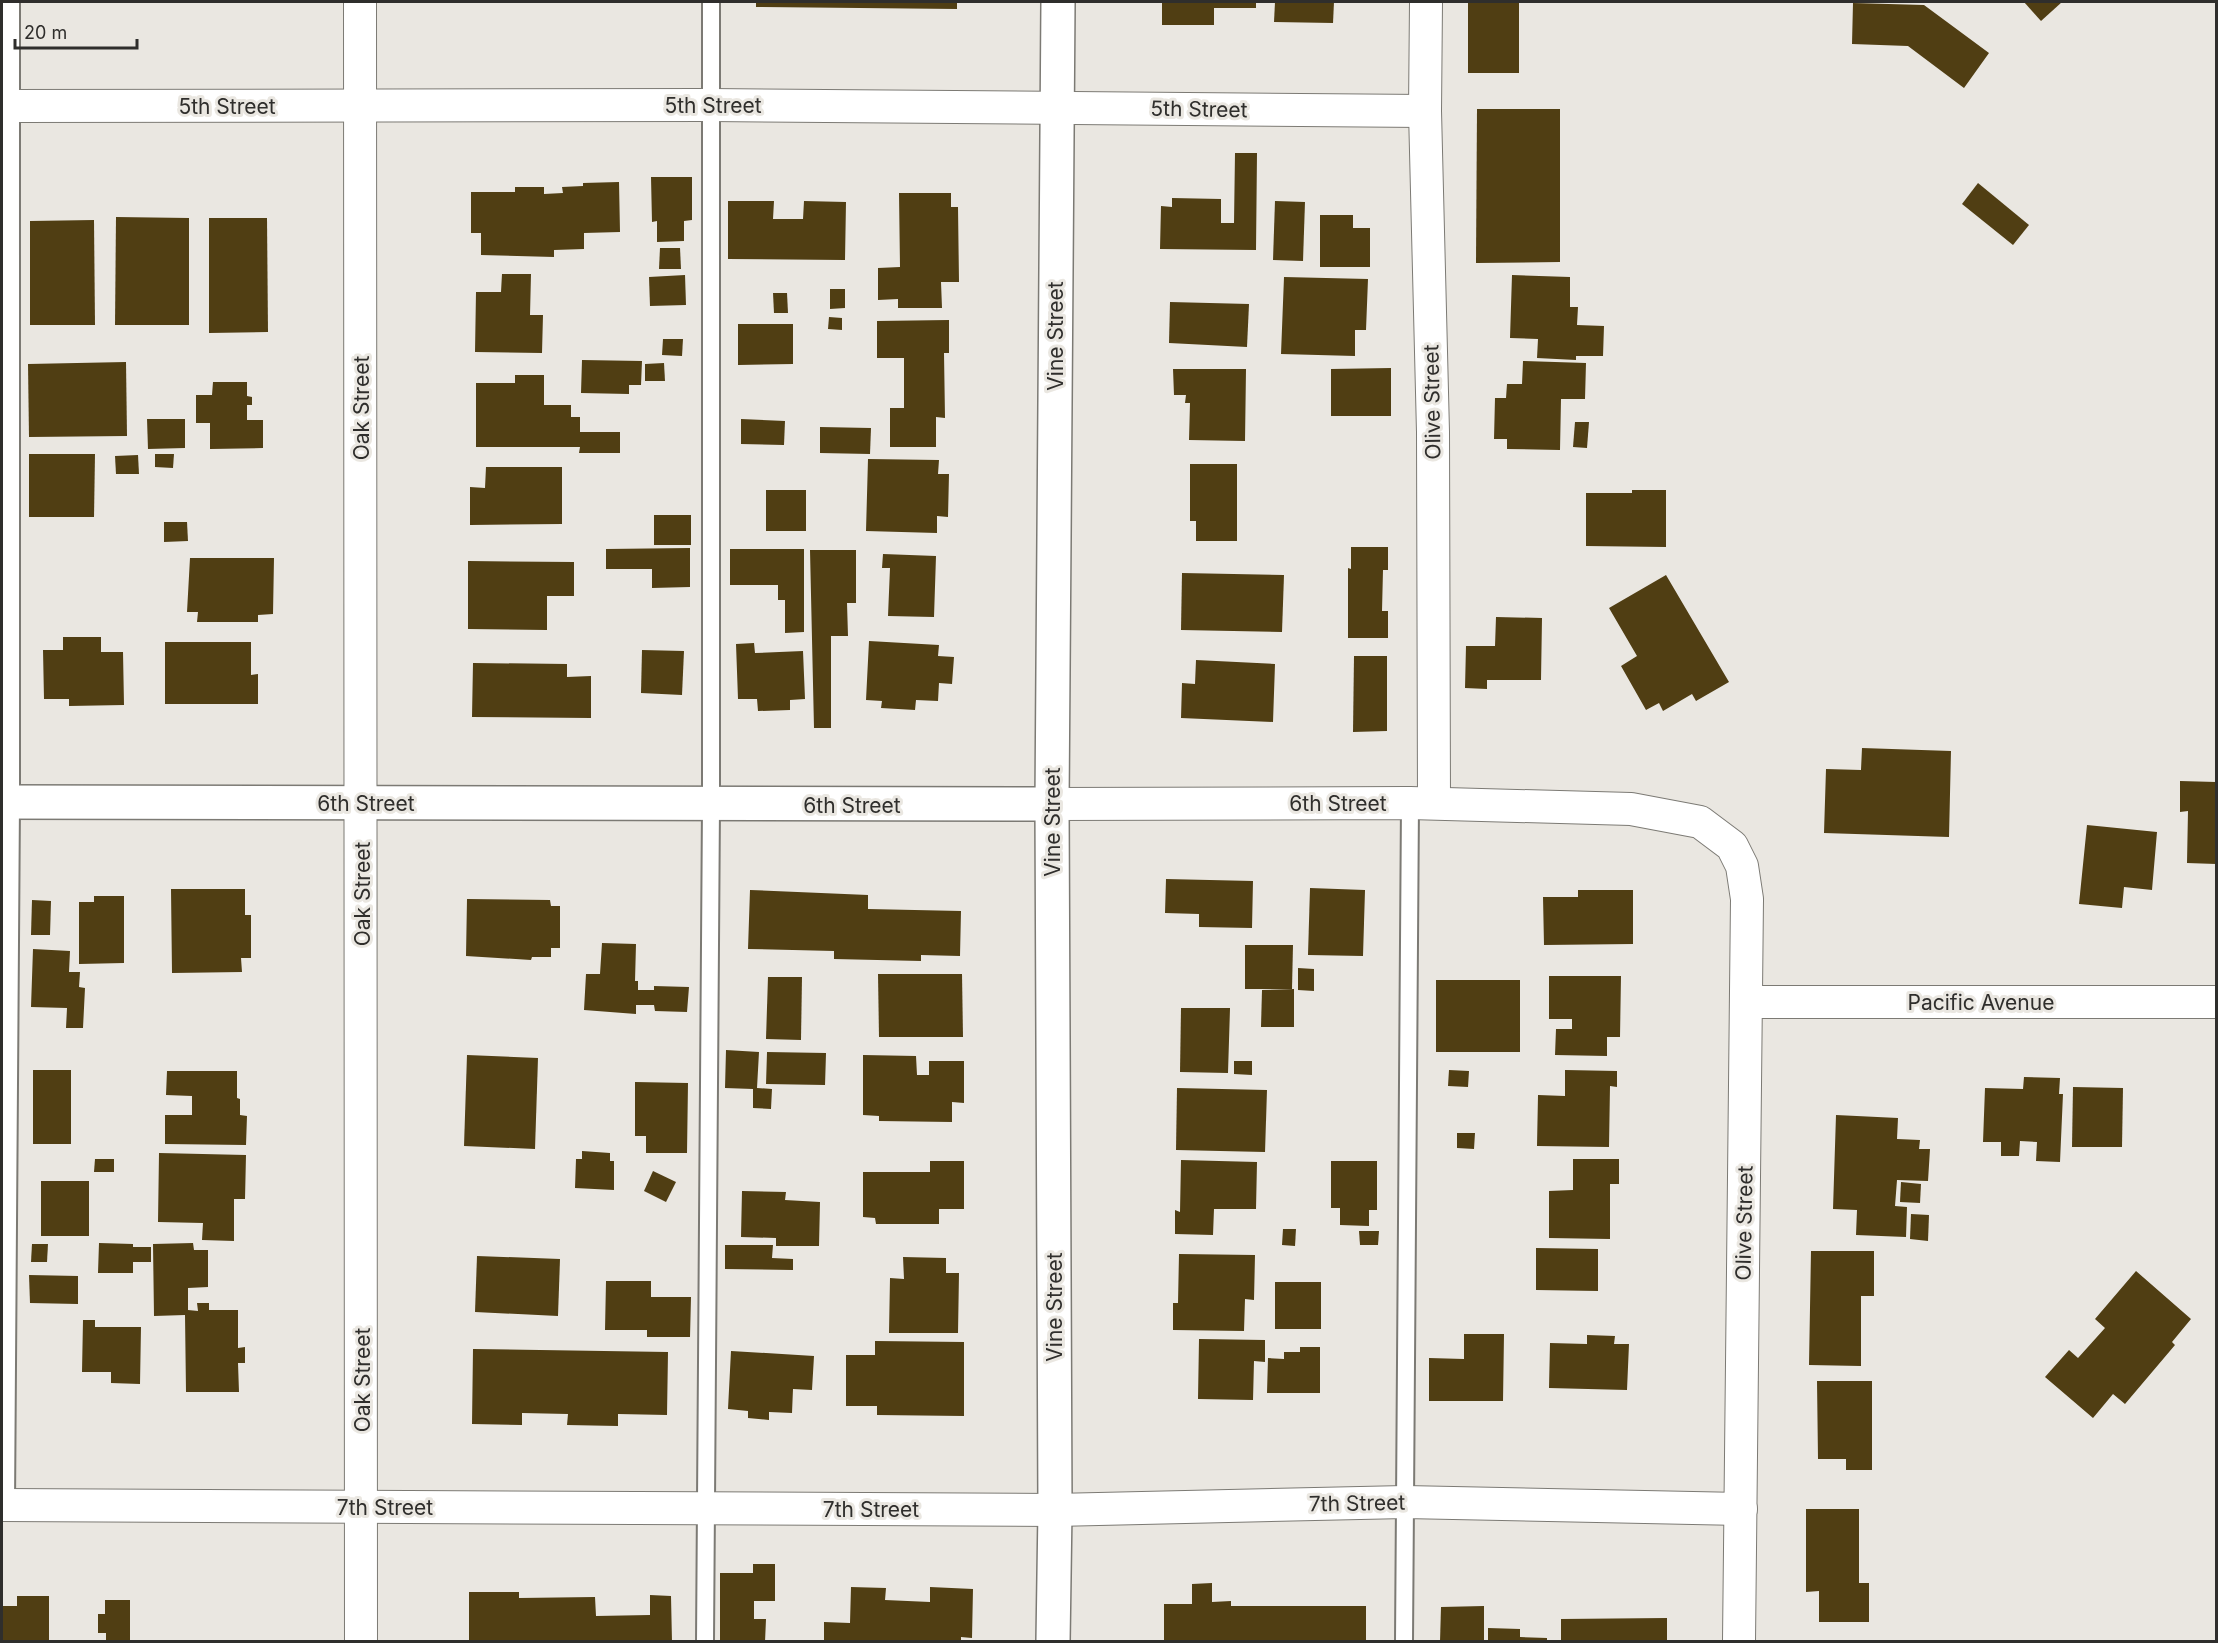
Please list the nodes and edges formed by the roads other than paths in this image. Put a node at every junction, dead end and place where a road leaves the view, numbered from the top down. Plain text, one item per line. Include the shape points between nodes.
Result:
1 (11, 2) edge
2 (360, 2) edge
3 (711, 2) edge
4 (1058, 2) edge
5 (1426, 2) edge
6 (360, 105) junction
7 (710, 105) junction
8 (7, 106) edge
9 (1056, 107) junction
10 (1425, 111) junction
11 (6, 802) edge
12 (362, 803) junction
13 (1422, 803) junction
14 (1052, 804) junction
15 (711, 805) junction
16 (1700, 822) joint
17 (1746, 1002) junction
18 (2217, 1002) edge
19 (1405, 1502) junction
20 (4, 1505) edge
21 (363, 1508) junction
22 (705, 1508) junction
23 (1741, 1509) junction
24 (1055, 1510) junction
25 (362, 1641) edge
26 (705, 1641) edge
27 (1053, 1641) edge
28 (1404, 1641) edge
29 (1739, 1641) edge

1 - 8 lane
2 - 6 street, Oak Street
3 - 7 lane
4 - 9 street, Vine Street
5 - 10 street, Olive Street
6 - 7 street, 5th Street
6 - 8 street, 5th Street
6 - 12 street, Oak Street
7 - 9 street, 5th Street
7 - 15 lane
8 - 11 lane
9 - 10 street, 5th Street
9 - 14 street, Vine Street
10 - 13 street, Olive Street via 1433,432
11 - 12 street, 6th Street
11 - 20 lane
12 - 15 street, 6th Street
12 - 21 street, Oak Street
13 - 14 street, 6th Street
13 - 16 street, 6th Street via 1631,809
13 - 19 lane
14 - 15 street, 6th Street
14 - 24 street, Vine Street
15 - 22 lane
16 - 17 street, Olive Street via 1732,846 1742,866 1747,899
17 - 18 street, Pacific Avenue
17 - 23 street, Olive Street
19 - 23 street, 7th Street
19 - 24 street, 7th Street
19 - 28 lane
20 - 21 street, 7th Street
21 - 22 street, 7th Street
21 - 25 street, Oak Street
22 - 24 street, 7th Street
22 - 26 lane
23 - 29 street, Olive Street
24 - 27 street, Vine Street

